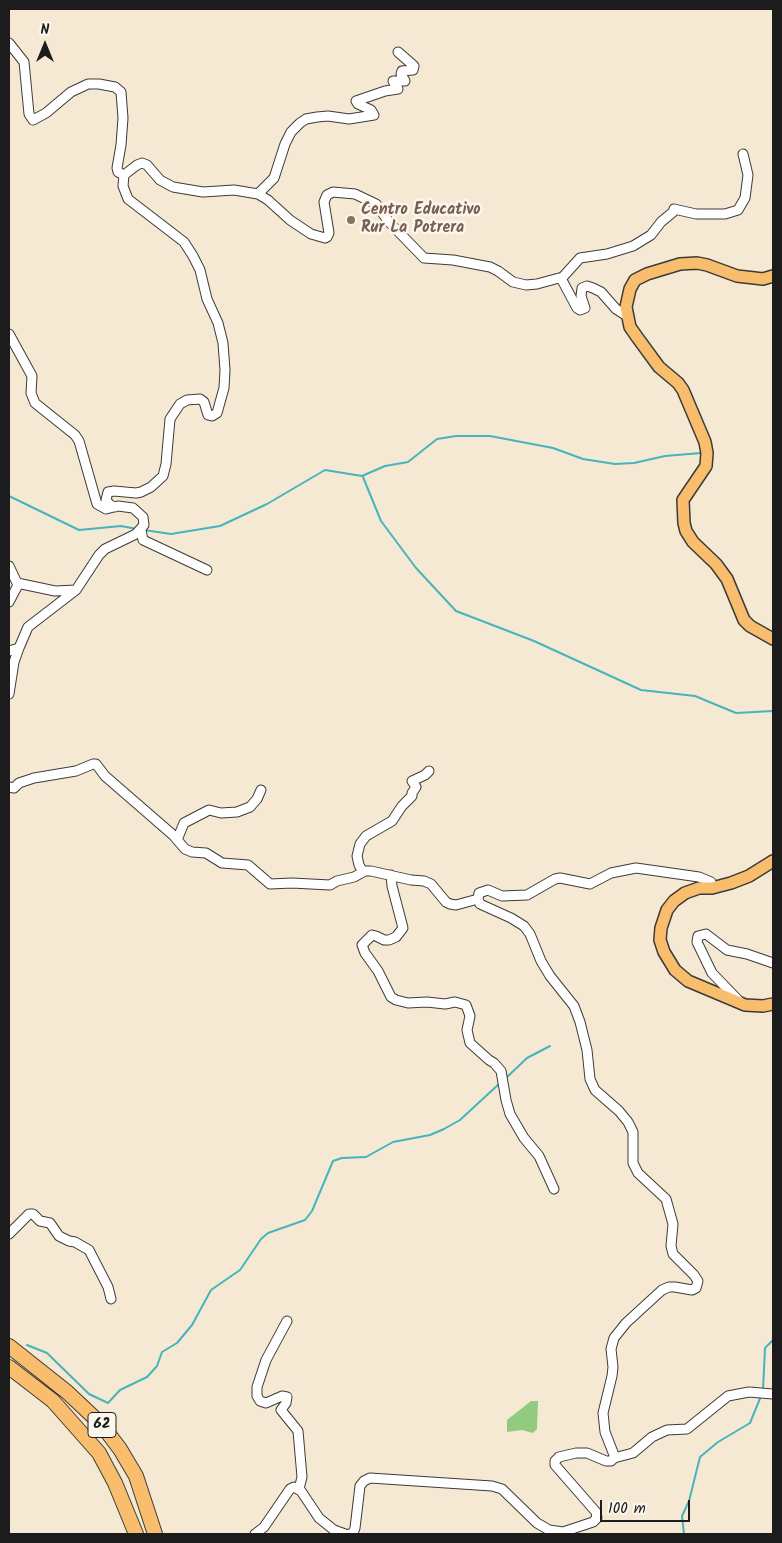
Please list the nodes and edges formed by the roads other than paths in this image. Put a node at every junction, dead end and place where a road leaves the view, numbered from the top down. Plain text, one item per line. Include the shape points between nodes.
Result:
1 (9, 43) edge
2 (398, 52) dead end
3 (743, 154) dead end
4 (124, 175) junction
5 (258, 194) junction
6 (773, 276) edge
7 (561, 280) junction
8 (627, 316) junction
9 (9, 334) edge
10 (115, 507) junction
11 (142, 527) junction
12 (9, 566) edge
13 (207, 570) dead end
14 (19, 583) junction
15 (76, 590) junction
16 (9, 602) edge
17 (773, 639) edge
18 (18, 648) junction
19 (9, 651) edge
20 (9, 690) edge
21 (9, 694) edge
22 (429, 771) dead end
23 (9, 787) edge
24 (261, 790) dead end
25 (177, 840) junction
26 (773, 861) edge
27 (363, 872) junction
28 (391, 876) junction
29 (712, 888) junction
30 (478, 899) junction
31 (773, 962) edge
32 (773, 1004) edge
33 (744, 1006) junction
34 (554, 1189) dead end
35 (9, 1234) edge
36 (111, 1299) dead end
37 (288, 1321) dead end
38 (9, 1346) edge
39 (9, 1366) edge
40 (773, 1394) edge
41 (614, 1458) junction
42 (299, 1488) junction
43 (136, 1534) edge
44 (155, 1534) edge
45 (255, 1534) edge
46 (345, 1534) edge
47 (349, 1534) edge

1 - 4 street via 24,62 32,120 88,84 115,87 121,92 123,118 117,168
2 - 5 street via 414,66 412,70 402,71 405,81 393,81 398,89 356,101 374,114 349,119 317,117 300,123 291,132 274,178
3 - 7 street via 748,176 745,198 738,210 725,214 696,214 674,209 651,235 633,246 580,258
4 - 5 street via 142,163 173,187 203,192 234,190
4 - 10 street via 123,186 128,199 184,242 193,256 218,323 225,370 217,413 208,415 200,399 180,404 170,419 163,476 141,492 108,492 107,502
5 - 7 street via 311,234 325,238 328,233 324,202 327,195 333,192 355,194 376,204 424,258 490,267 513,282 526,285 556,278
6 - 8 main road via 763,279 737,276 707,265 680,264 636,280 630,289
7 - 8 street via 578,309 585,308 581,291 587,286 601,292 616,310
8 - 17 main road via 630,327 650,356 683,390 705,442 706,466 683,500 686,531 727,579 744,620
9 - 10 street via 32,376 31,393 35,403 79,441 97,504 106,509
10 - 11 street via 134,508 143,517
11 - 13 street via 144,540
11 - 15 street via 136,534 99,554
12 - 14 street
14 - 15 street via 55,591
14 - 16 street
15 - 18 street via 28,627
18 - 19 street
18 - 20 street
20 - 21 street
22 - 27 street via 412,781 416,787 412,796 392,821 366,836 360,844 357,856
23 - 25 street via 96,764 105,776
24 - 25 street via 250,807 221,814 209,810 184,823
25 - 27 street via 185,849 206,853 222,863 248,865 270,884 330,885
26 - 29 main road via 741,880
27 - 28 street
28 - 30 street via 431,884 450,904
28 - 34 street via 403,928 389,940 372,935 362,944 365,953 391,997 396,1000 466,1005 470,1016 467,1030 470,1043 501,1071 510,1114 539,1156
29 - 30 street via 711,882 699,877 636,868 616,872 590,884 555,879 528,895 502,896 488,890 479,893
29 - 33 main road via 699,888 674,901 666,910 660,940 668,960 688,981
30 - 41 street via 480,904 524,926 550,976 574,1006 587,1050 590,1079 595,1090 628,1122 633,1132 633,1164 666,1198 673,1224 673,1254 698,1281 692,1290 669,1287 662,1290 614,1338 612,1376 603,1414
31 - 33 street via 727,950 706,934 698,936 697,942 712,973
32 - 33 main road
35 - 36 street via 29,1214 50,1223 60,1236 89,1250
37 - 42 street via 266,1360 257,1396 266,1403 282,1396 288,1397 281,1410 298,1431 302,1477
38 - 44 highway, 62 via 67,1392 106,1430 136,1476
39 - 43 highway, 62 via 53,1401 99,1453 115,1482
40 - 41 street via 748,1392 728,1396 687,1429 667,1430 633,1453
41 - 47 street via 606,1461 576,1452 555,1460 555,1465 596,1512 597,1518 563,1532 549,1530 537,1523 502,1489 492,1486 370,1478 360,1486 356,1528 353,1534
42 - 45 street via 290,1489 264,1527
42 - 46 street via 319,1518

